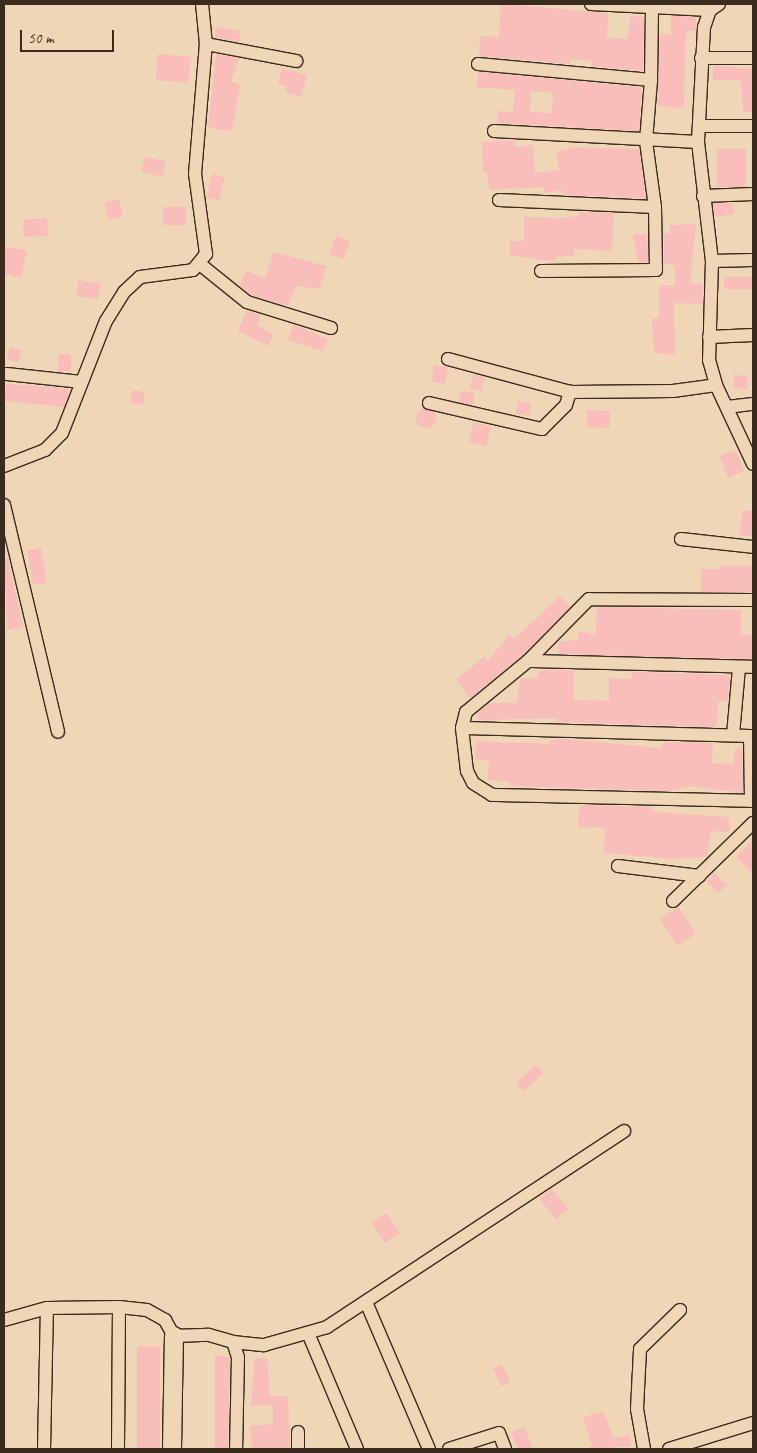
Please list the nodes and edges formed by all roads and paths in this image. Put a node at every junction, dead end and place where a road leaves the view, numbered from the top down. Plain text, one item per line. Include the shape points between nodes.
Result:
1 (202, 4) edge
2 (591, 4) edge
3 (659, 6) edge
4 (715, 7) edge
5 (206, 44) junction
6 (701, 58) junction
7 (753, 58) edge
8 (296, 61) dead end
9 (478, 64) dead end
10 (651, 80) junction
11 (700, 126) junction
12 (753, 126) edge
13 (494, 131) dead end
14 (646, 141) junction
15 (698, 142) junction
16 (753, 194) edge
17 (703, 196) junction
18 (499, 200) dead end
19 (655, 207) junction
20 (753, 260) edge
21 (712, 261) junction
22 (201, 265) junction
23 (540, 271) dead end
24 (331, 328) dead end
25 (753, 335) edge
26 (709, 337) junction
27 (448, 360) dead end
28 (7, 374) dead end
29 (82, 382) junction
30 (716, 385) junction
31 (570, 392) junction
32 (430, 403) dead end
33 (753, 404) edge
34 (727, 407) junction
35 (753, 464) edge
36 (4, 466) edge
37 (4, 505) edge
38 (681, 539) dead end
39 (753, 547) edge
40 (753, 600) edge
41 (528, 661) junction
42 (739, 668) junction
43 (753, 668) edge
44 (462, 728) junction
45 (58, 732) dead end
46 (733, 735) junction
47 (752, 736) edge
48 (752, 801) edge
49 (753, 823) edge
50 (618, 866) dead end
51 (698, 876) junction
52 (673, 901) dead end
53 (624, 1131) dead end
54 (366, 1302) junction
55 (119, 1307) junction
56 (47, 1308) junction
57 (680, 1310) dead end
58 (4, 1320) edge
59 (308, 1333) junction
60 (174, 1336) junction
61 (233, 1342) junction
62 (753, 1423) edge
63 (298, 1432) dead end
64 (643, 1447) edge
65 (44, 1449) edge
66 (118, 1449) edge
67 (172, 1449) edge
68 (236, 1449) edge
69 (298, 1449) edge
70 (358, 1449) edge
71 (429, 1449) edge
72 (449, 1449) edge
73 (505, 1449) edge
74 (669, 1449) edge

1 - 5 street
2 - 3 street
3 - 4 street
3 - 10 street
4 - 6 street
5 - 8 street
5 - 22 street via 195,174 207,241
6 - 7 street
6 - 11 street
9 - 10 street
10 - 14 street
11 - 12 street
11 - 15 street
13 - 14 street
14 - 15 street
14 - 19 street
15 - 17 street
16 - 17 street
17 - 21 street
18 - 19 street
19 - 23 street via 656,270
20 - 21 street
21 - 26 street
22 - 24 street via 247,302
22 - 29 street via 186,272 140,277 131,284 106,321
25 - 26 street
26 - 30 street
27 - 31 street
28 - 29 street
29 - 36 street via 56,443
30 - 31 street via 673,392
30 - 34 street
31 - 32 street via 566,405 542,429
33 - 34 street
34 - 35 street
37 - 45 street
38 - 39 street
40 - 41 street via 589,599
41 - 42 street
41 - 44 street via 466,712
42 - 43 street
42 - 46 street
44 - 46 street
44 - 48 street via 467,771 473,782 492,795
46 - 47 street
47 - 48 street
49 - 51 street
50 - 51 street
51 - 52 street
53 - 54 street
54 - 59 street via 327,1327
54 - 71 street
55 - 56 street
55 - 60 street via 147,1310 165,1320
55 - 66 street
56 - 58 street
56 - 65 street
57 - 64 street via 640,1349 637,1409
59 - 61 street via 264,1345
59 - 70 street
60 - 61 street via 209,1335
60 - 67 street
61 - 68 street via 238,1357
62 - 74 street
63 - 69 street
72 - 73 street via 499,1433

